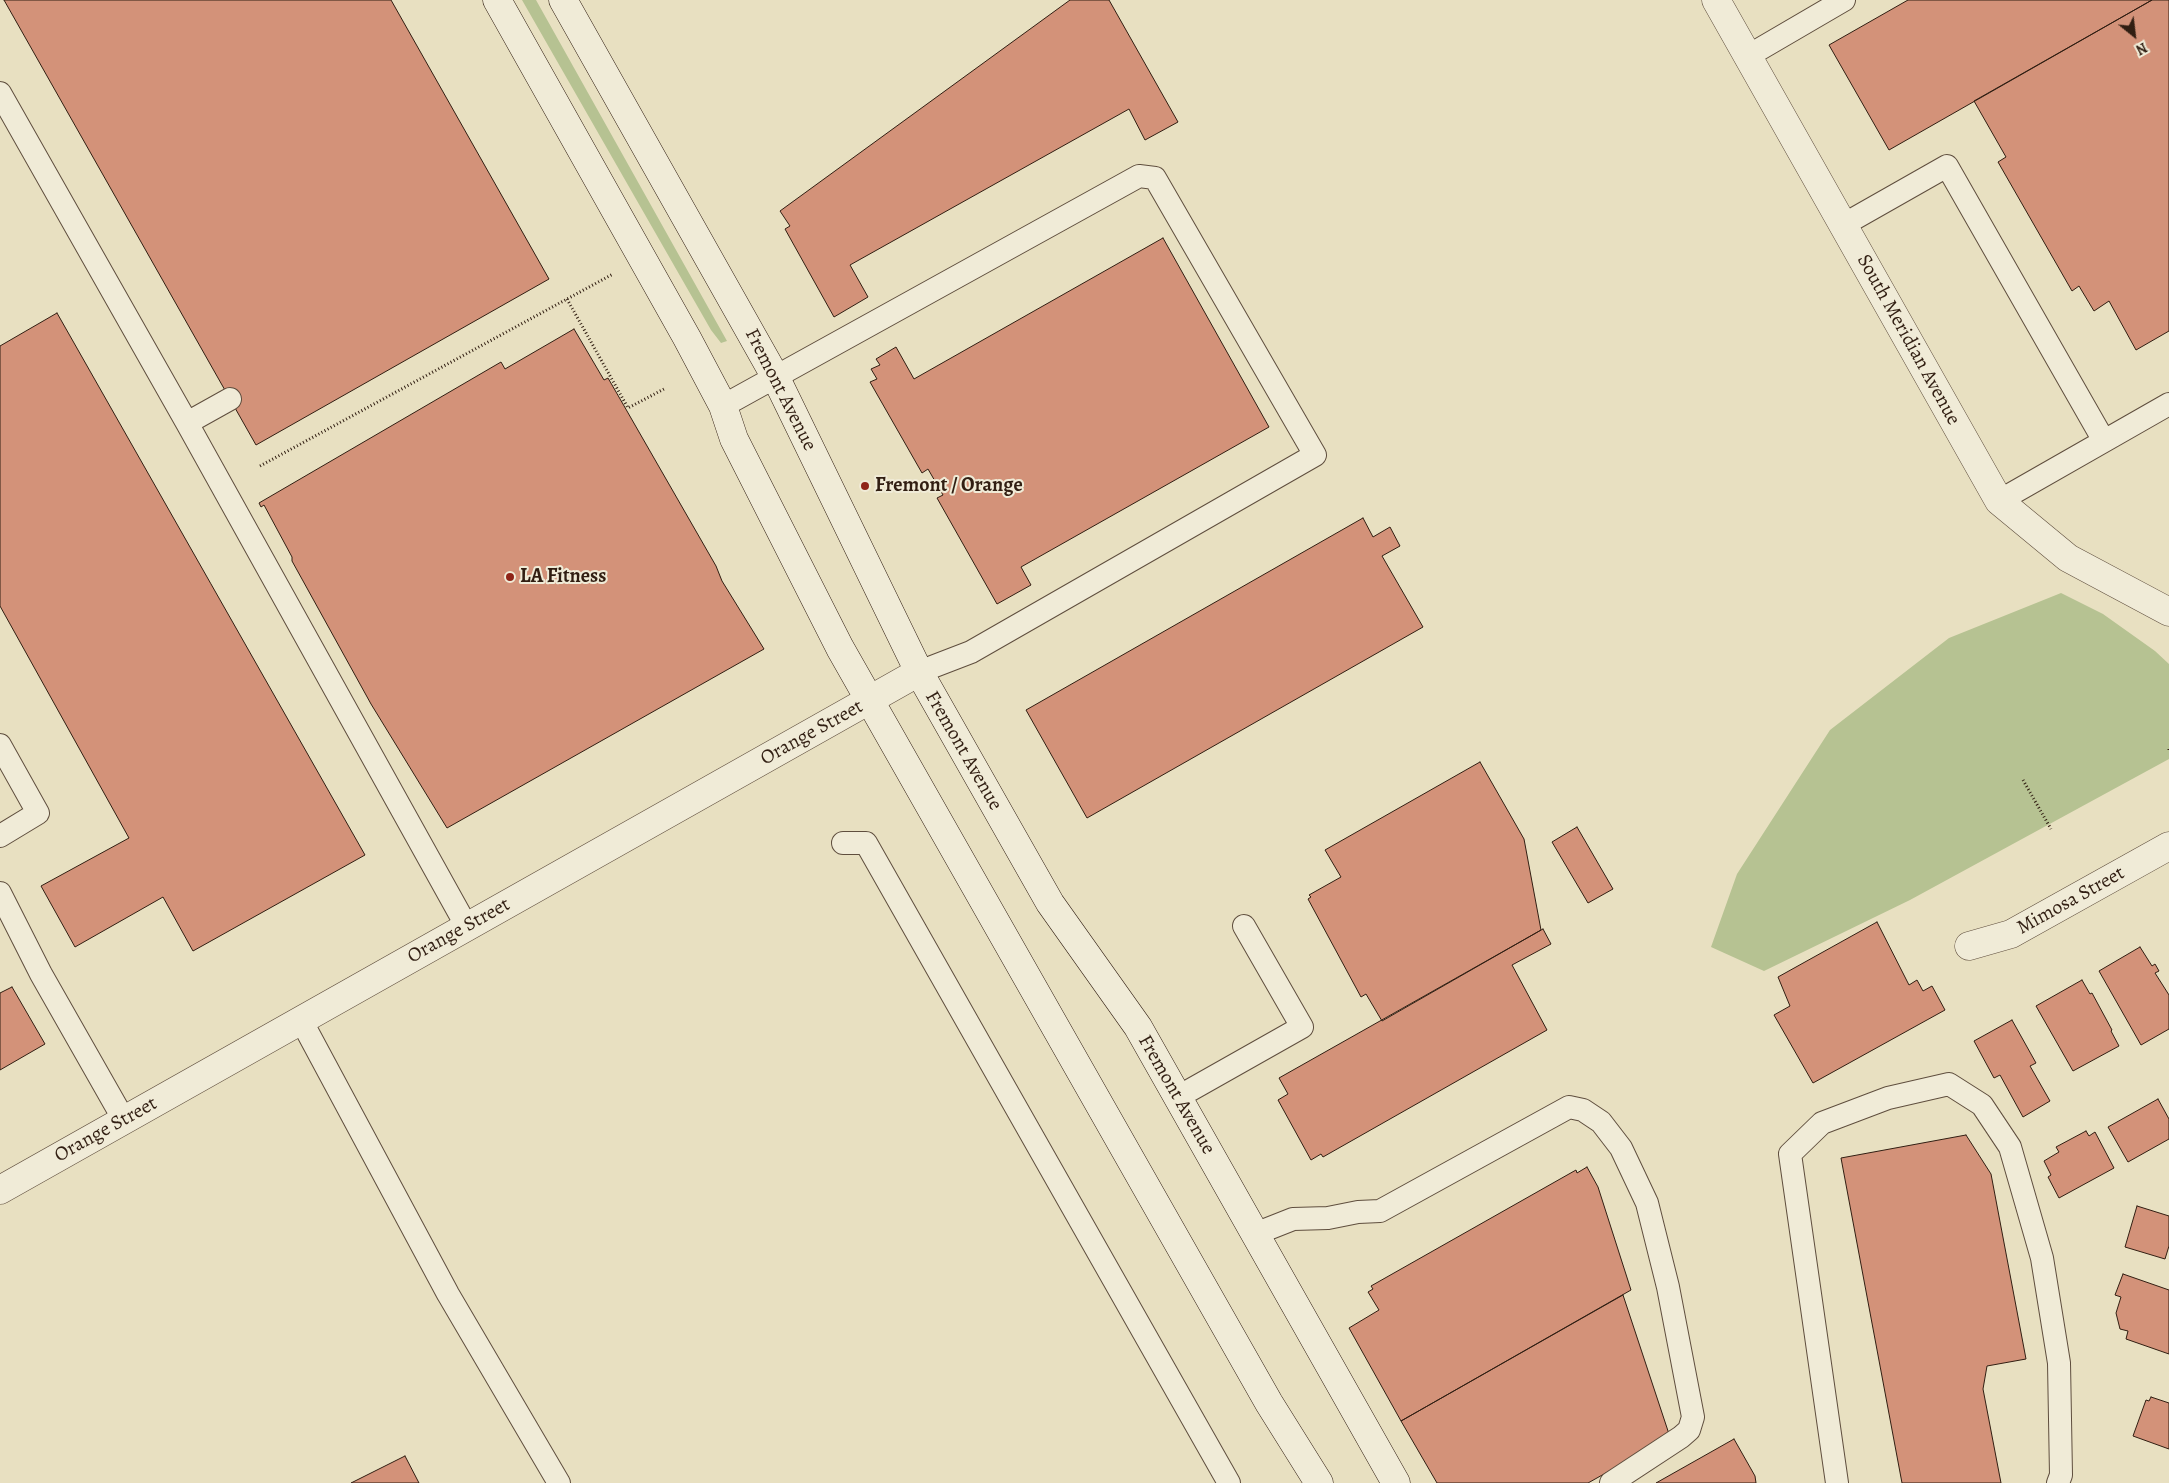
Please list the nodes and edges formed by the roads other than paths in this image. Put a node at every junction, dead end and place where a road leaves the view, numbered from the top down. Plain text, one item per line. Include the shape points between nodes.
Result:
1 (497, 0) edge
2 (563, 0) edge
3 (1716, 0) edge
4 (1844, 0) edge
5 (1748, 56) junction
6 (0, 93) edge
7 (1843, 225) junction
8 (776, 378) junction
9 (230, 399) dead end
10 (2169, 404) edge
11 (722, 406) junction
12 (187, 423) junction
13 (2104, 441) junction
14 (1999, 501) junction
15 (2169, 612) edge
16 (919, 672) junction
17 (870, 700) junction
18 (0, 745) edge
19 (0, 836) edge
20 (843, 843) dead end
21 (2169, 846) edge
22 (0, 893) edge
23 (6, 918) edge
24 (1244, 926) dead end
25 (467, 927) junction
26 (1969, 946) dead end
27 (302, 1020) junction
28 (1178, 1097) junction
29 (124, 1120) junction
30 (0, 1190) edge
31 (1256, 1234) junction
32 (558, 1483) edge
33 (1229, 1483) edge
34 (1320, 1483) edge
35 (1396, 1483) edge
36 (1611, 1483) edge
37 (1837, 1483) edge
38 (2058, 1483) edge

1 - 11 main road
2 - 8 main road, Fremont Avenue
3 - 5 main road, South Meridian Avenue
4 - 5 lane
5 - 7 main road, South Meridian Avenue
6 - 12 lane
7 - 13 lane via 1947,166
7 - 14 main road, South Meridian Avenue
8 - 11 lane
8 - 16 main road, Fremont Avenue
8 - 16 lane via 1139,176 1155,178 1315,455 978,649
9 - 12 lane
10 - 13 lane
11 - 17 main road via 734,440
12 - 25 lane
13 - 14 lane
14 - 15 main road, South Meridian Avenue via 2068,558
16 - 17 main road, Orange Street
16 - 28 main road, Fremont Avenue via 1050,903 1138,1027
17 - 25 main road, Orange Street
17 - 34 main road via 1264,1395
18 - 19 lane via 38,813
20 - 33 lane via 866,843
21 - 26 main road, Mimosa Street via 2011,934
22 - 23 lane
23 - 29 lane
24 - 28 lane via 1302,1027
25 - 27 main road, Orange Street
27 - 29 main road, Orange Street
27 - 32 lane via 448,1294
28 - 31 main road, Fremont Avenue
29 - 30 main road, Orange Street
31 - 35 main road, Fremont Avenue
31 - 36 lane via 1293,1219 1328,1218 1380,1210 1569,1107 1582,1110 1601,1122 1621,1148 1647,1202 1668,1287 1693,1417 1689,1430 1681,1437
37 - 38 lane via 1790,1154 1822,1123 1888,1098 1949,1084 1982,1105 2010,1147 2042,1258 2059,1363 2061,1475

